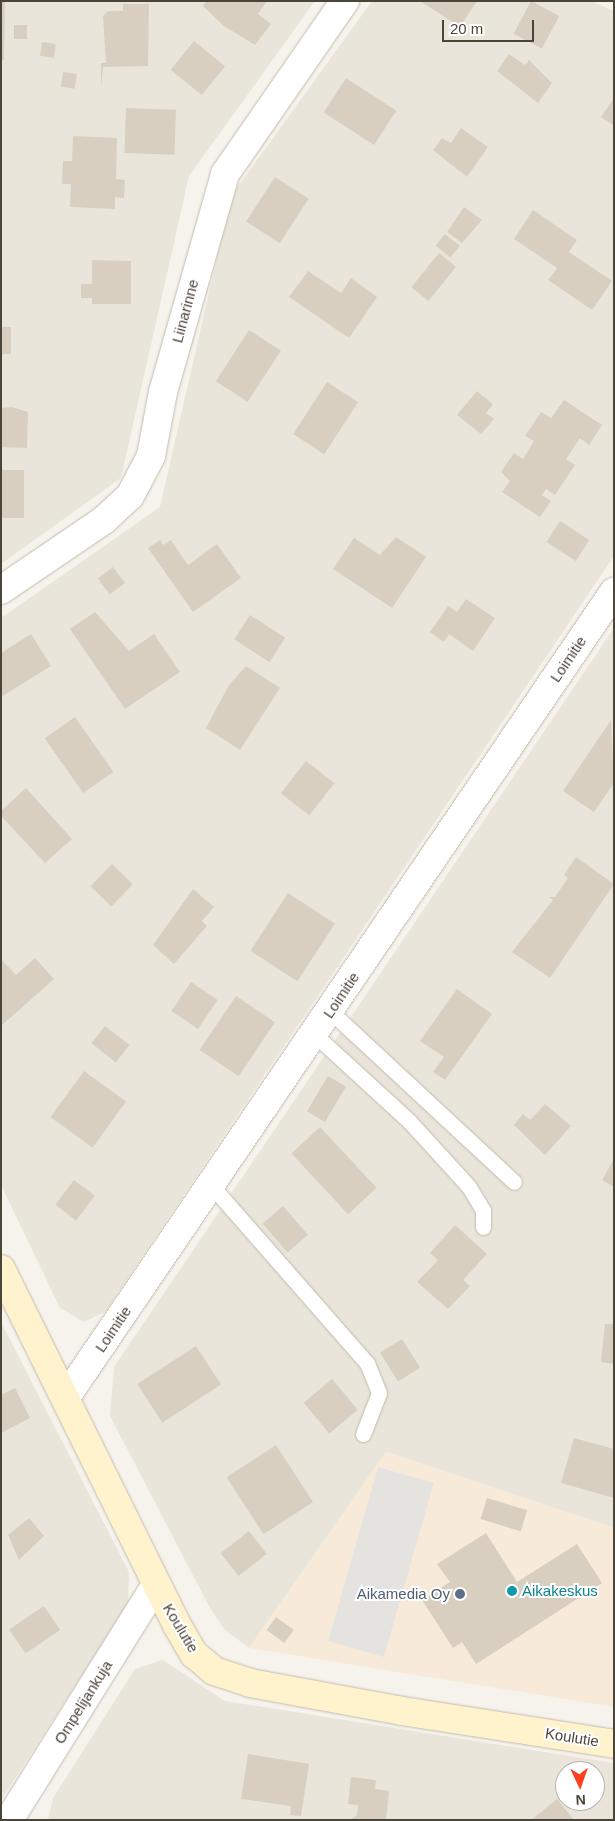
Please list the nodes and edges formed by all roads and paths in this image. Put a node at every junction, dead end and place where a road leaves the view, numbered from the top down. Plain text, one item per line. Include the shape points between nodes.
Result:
1 (345, 1) edge
2 (1, 590) edge
3 (614, 592) edge
4 (330, 1011) junction
5 (314, 1034) junction
6 (514, 1182) dead end
7 (211, 1185) junction
8 (483, 1227) dead end
9 (1, 1269) edge
10 (66, 1397) junction
11 (363, 1434) dead end
12 (156, 1585) junction
13 (614, 1744) edge
14 (9, 1820) edge

1 - 2 street, Liinarinne via 225,174 163,392 151,456 130,496 104,520
3 - 4 street, Loimitie
4 - 5 street, Loimitie
4 - 6 lane
5 - 7 street, Loimitie
5 - 8 lane via 409,1121 469,1187 483,1210
7 - 10 street, Loimitie
7 - 11 lane via 368,1363 379,1393
9 - 10 street, Koulutie
10 - 12 street, Koulutie
12 - 13 street, Koulutie via 194,1654 214,1671 250,1683 402,1711
12 - 14 street, Ompelijankuja

